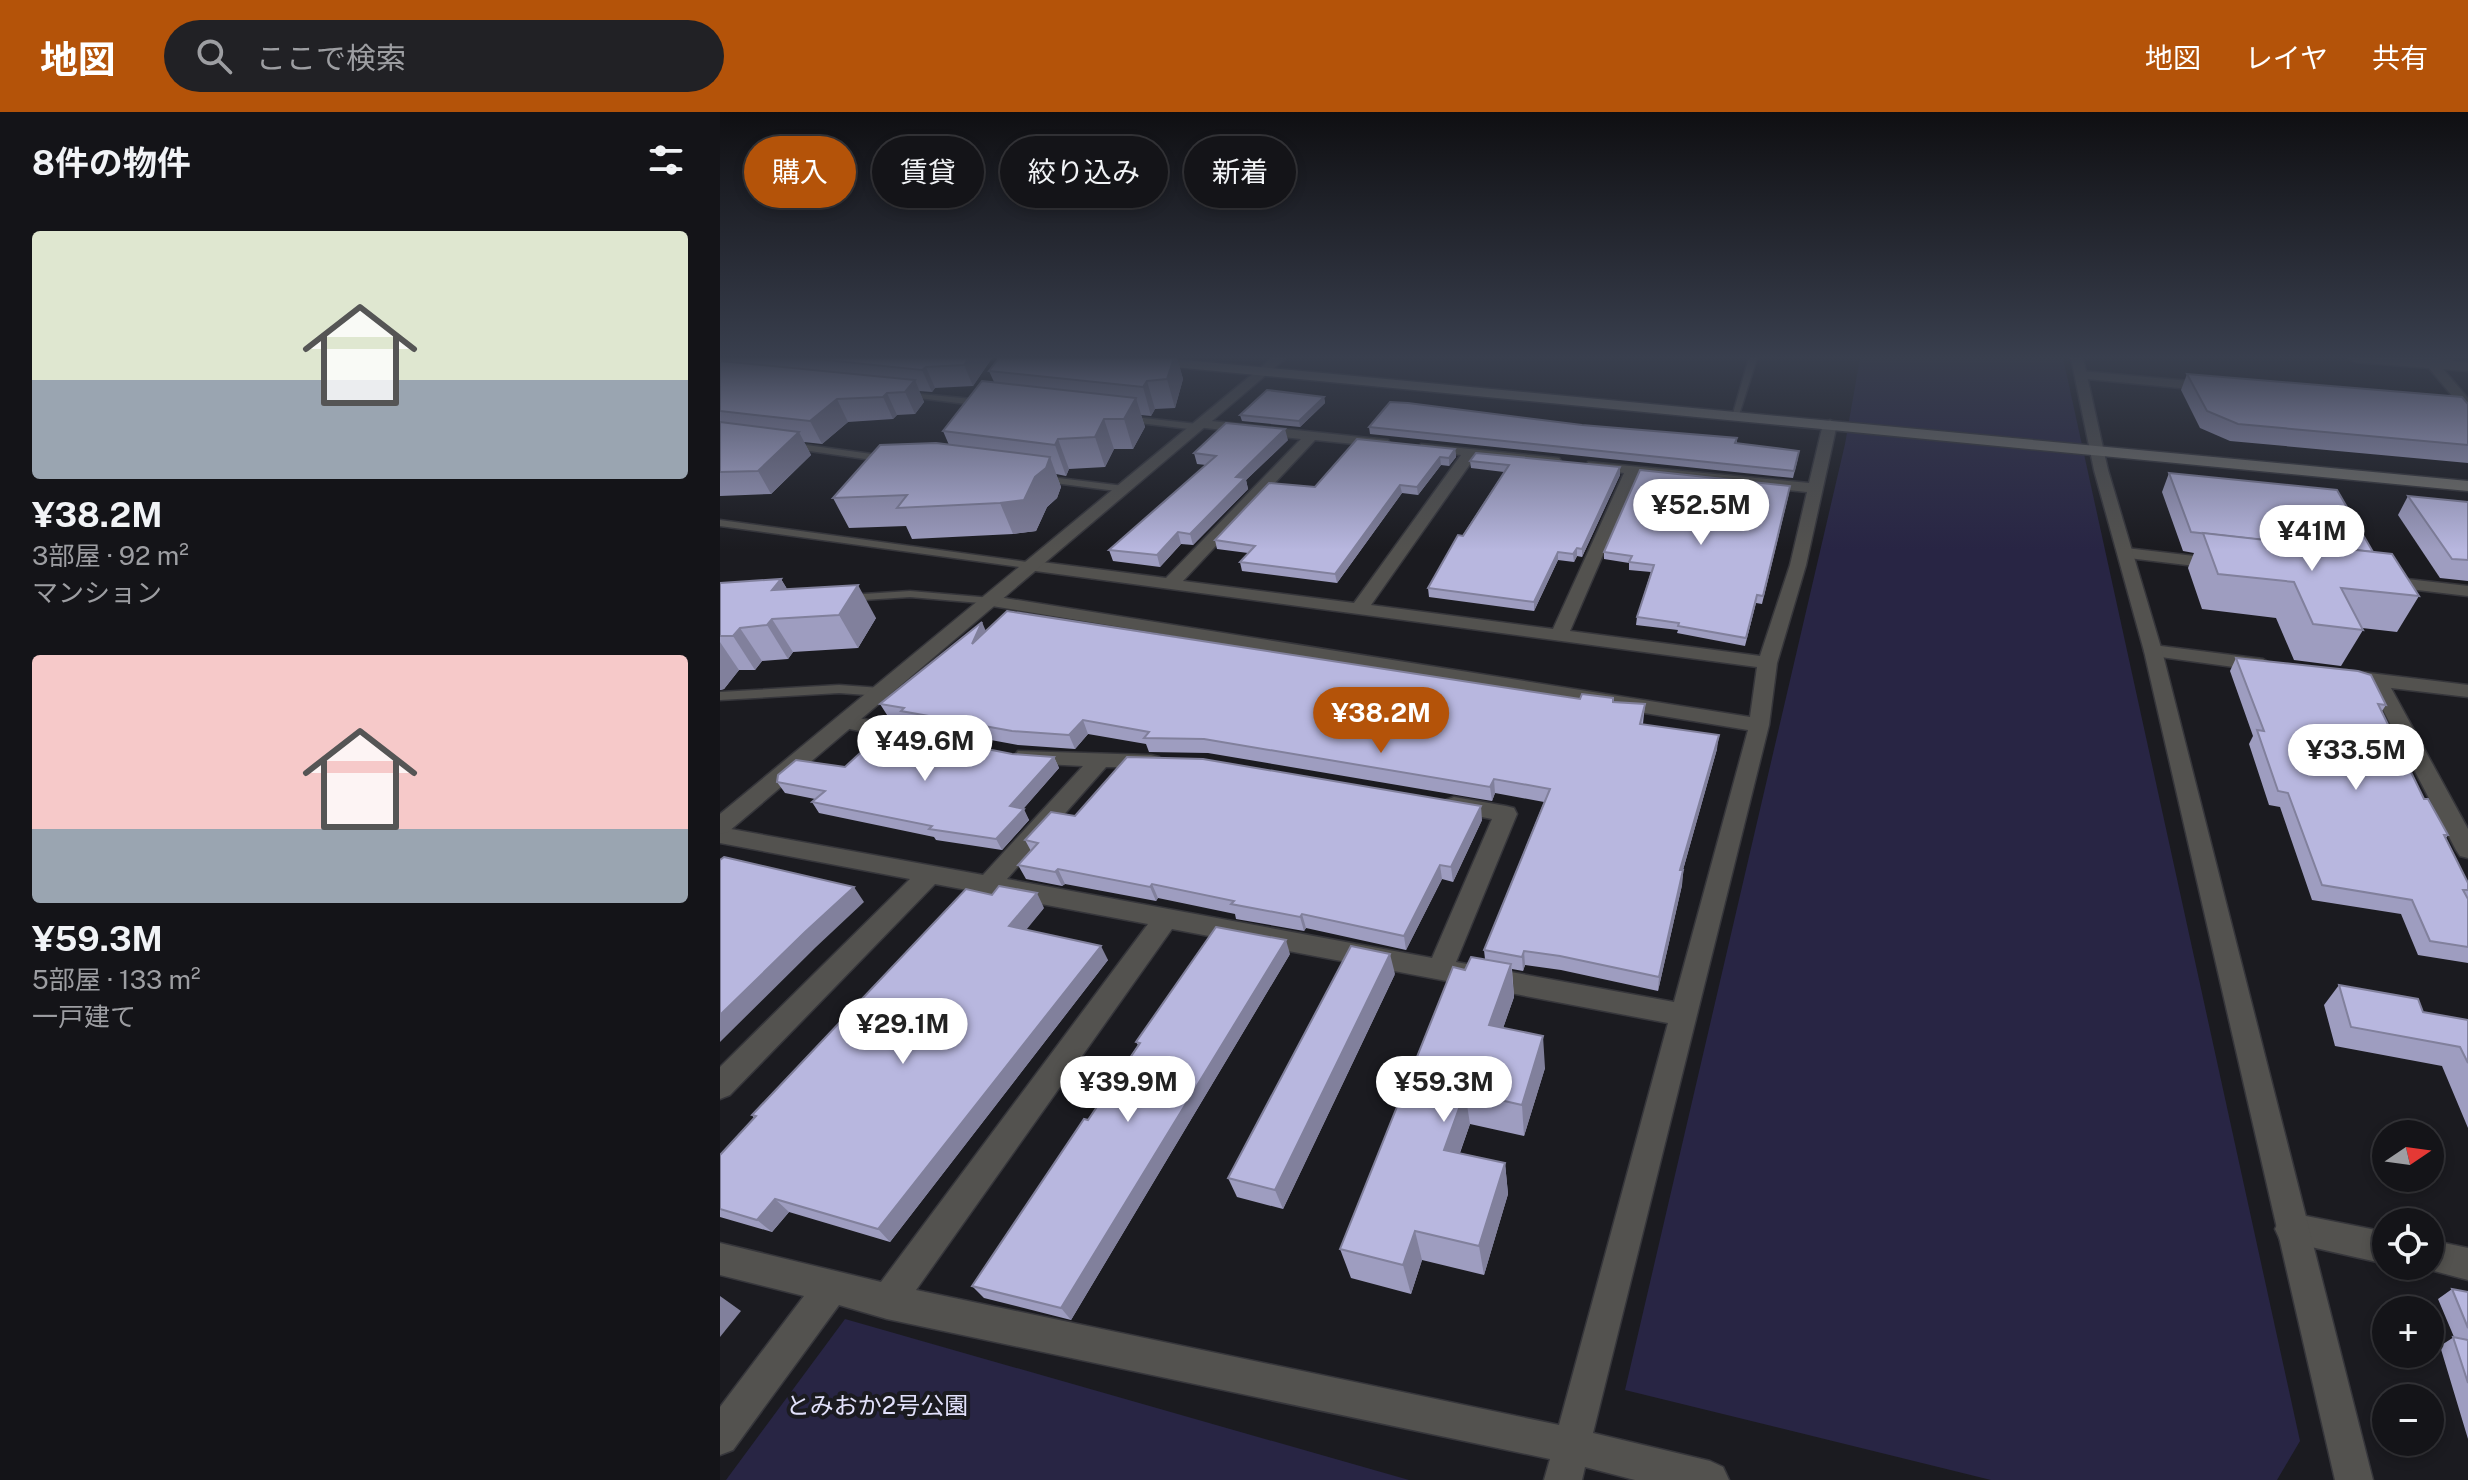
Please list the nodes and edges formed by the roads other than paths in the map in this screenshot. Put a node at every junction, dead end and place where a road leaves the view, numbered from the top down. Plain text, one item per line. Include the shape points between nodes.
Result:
1 (1157, 422) edge
2 (1204, 422) edge
3 (1807, 422) edge
4 (2091, 422) edge
5 (1830, 424) junction
6 (1199, 426) junction
7 (1312, 435) junction
8 (782, 445) edge
9 (2097, 450) junction
10 (1471, 452) junction
11 (891, 459) edge
12 (1633, 469) junction
13 (1031, 477) edge
14 (2468, 486) edge
15 (1816, 488) junction
16 (1124, 489) junction
17 (720, 523) edge
18 (2126, 553) junction
19 (2234, 565) edge
20 (1034, 566) junction
21 (2359, 579) edge
22 (1170, 584) junction
23 (2468, 591) edge
24 (831, 599) edge
25 (992, 601) junction
26 (1359, 609) junction
27 (1559, 636) junction
28 (2153, 651) junction
29 (1767, 663) junction
30 (2289, 669) edge
31 (2318, 673) edge
32 (2378, 681) junction
33 (2468, 691) edge
34 (881, 692) junction
35 (720, 696) edge
36 (847, 722) junction
37 (1759, 725) junction
38 (940, 740) edge
39 (1002, 752) edge
40 (1099, 761) junction
41 (1176, 763) edge
42 (1428, 800) edge
43 (720, 826) edge
44 (720, 835) edge
45 (2468, 850) edge
46 (930, 874) junction
47 (988, 885) junction
48 (1166, 918) junction
49 (1440, 970) junction
50 (1685, 1015) junction
51 (720, 1086) edge
52 (2291, 1229) junction
53 (2372, 1245) edge
54 (720, 1259) edge
55 (2444, 1259) edge
56 (2468, 1264) edge
57 (831, 1288) junction
58 (887, 1302) junction
59 (720, 1437) edge
60 (1572, 1444) junction
61 (1563, 1480) edge
62 (1710, 1480) edge
63 (2354, 1480) edge

1 - 6 lane
2 - 6 street
3 - 5 main road
4 - 9 street
5 - 9 main road
5 - 15 street
6 - 7 street
6 - 16 street
7 - 10 street
7 - 22 street
8 - 11 lane
9 - 14 main road
9 - 18 street
10 - 12 street
10 - 26 street
12 - 15 street
12 - 27 street
13 - 16 lane
15 - 29 street
16 - 20 street
17 - 20 lane
18 - 19 street
18 - 28 street
20 - 22 street
20 - 25 street
21 - 23 street
22 - 26 street
24 - 25 lane via 910,594
25 - 34 street
25 - 37 street
26 - 27 street
27 - 29 street
28 - 30 street
28 - 52 street
29 - 37 street
31 - 32 street
32 - 33 street
32 - 45 street
34 - 35 lane via 839,689
34 - 36 street
36 - 38 street
36 - 43 street
37 - 50 street
39 - 40 street
40 - 41 street
40 - 47 street
42 - 49 street via 1506,814
44 - 46 street
46 - 47 street
46 - 51 street
47 - 48 street
48 - 49 street
48 - 58 street
49 - 50 street
50 - 60 street
52 - 53 street
52 - 63 street
54 - 57 street
55 - 56 street
57 - 58 street
57 - 59 street
58 - 60 street
60 - 61 street
60 - 62 street

